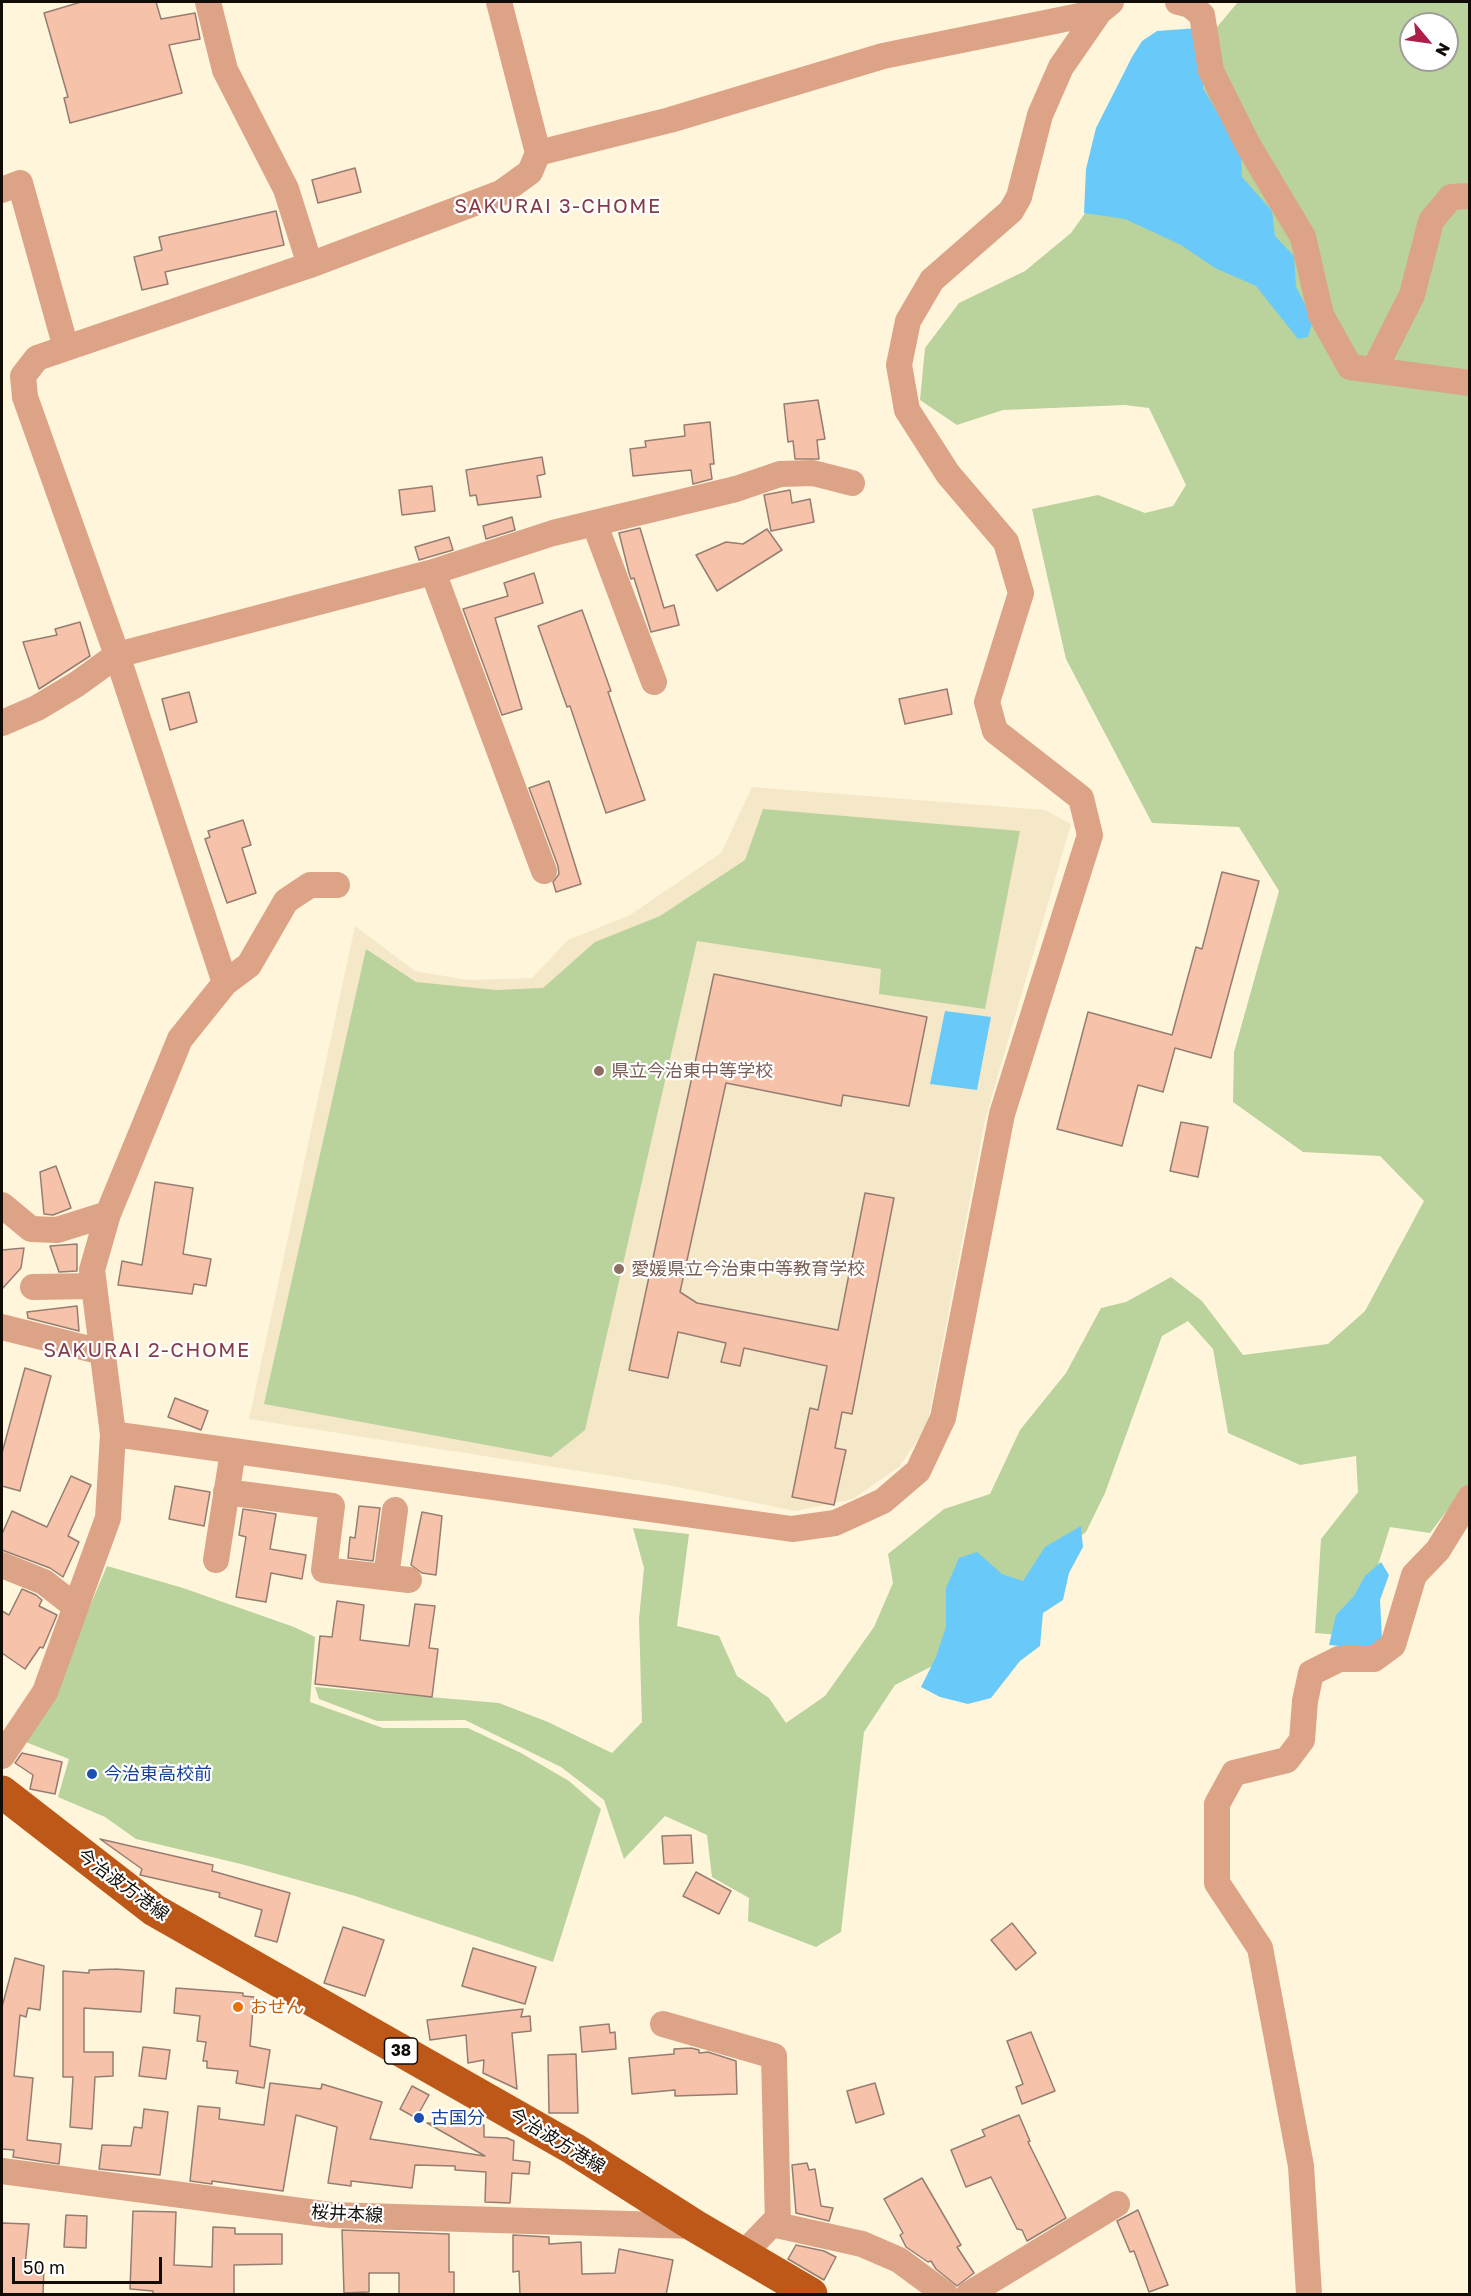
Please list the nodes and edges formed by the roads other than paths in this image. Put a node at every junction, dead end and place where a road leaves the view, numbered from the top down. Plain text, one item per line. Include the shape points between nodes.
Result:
1 (207, 2) edge
2 (499, 2) edge
3 (1178, 2) edge
4 (1105, 7) edge
5 (538, 153) junction
6 (2, 190) edge
7 (1470, 196) edge
8 (310, 265) junction
9 (66, 348) junction
10 (1374, 370) junction
11 (1470, 383) edge
12 (852, 483) dead end
13 (595, 525) junction
14 (433, 572) junction
15 (117, 655) junction
16 (654, 682) dead end
17 (2, 723) edge
18 (544, 871) dead end
19 (337, 885) dead end
20 (225, 983) junction
21 (2, 1205) edge
22 (108, 1214) junction
23 (94, 1286) junction
24 (33, 1287) dead end
25 (2, 1327) edge
26 (102, 1352) junction
27 (113, 1434) junction
28 (233, 1451) junction
29 (226, 1492) junction
30 (1470, 1498) edge
31 (395, 1510) dead end
32 (216, 1560) dead end
33 (2, 1565) edge
34 (76, 1607) junction
35 (2, 1756) edge
36 (2, 1791) edge
37 (663, 2024) dead end
38 (2, 2171) edge
39 (1117, 2204) dead end
40 (778, 2225) junction
41 (695, 2226) junction
42 (743, 2254) junction
43 (811, 2295) edge
44 (945, 2295) edge
45 (969, 2295) edge
46 (1309, 2295) edge

1 - 8 street via 225,70 286,189
2 - 5 street
3 - 10 street via 1190,5 1202,15 1211,71 1248,145 1303,237 1321,315 1350,368
4 - 5 street via 883,56 670,120
4 - 28 street via 1061,67 1040,115 1019,197 1011,211 932,280 908,321 900,365 907,410 948,474 1006,542 1021,592 987,702 995,731 1081,798 1090,835 1002,1114 943,1418 918,1471 883,1501 845,1519 792,1529
5 - 8 street via 530,172 501,193
6 - 9 street via 20,183
7 - 10 street via 1451,197 1431,221 1412,295
8 - 9 street
9 - 15 street via 37,358 23,376 25,397
10 - 11 street
12 - 13 street via 813,473 780,474
13 - 14 street via 554,533
13 - 16 street
14 - 15 street
14 - 18 street
15 - 17 street via 78,684
15 - 20 street
19 - 20 street via 310,885 286,901 249,965
20 - 22 street via 180,1039
21 - 22 street via 31,1228 57,1230
22 - 23 street via 92,1270
23 - 24 street
23 - 26 street
25 - 26 street
26 - 27 street
27 - 28 street
27 - 34 street via 108,1518
28 - 29 street
29 - 31 street via 332,1506 324,1570 398,1579
29 - 32 street
30 - 46 street via 1438,1550 1414,1575 1393,1645 1374,1659 1339,1659 1311,1673 1302,1740 1287,1760 1234,1773 1217,1804 1217,1883 1260,1948 1301,2166
33 - 34 street via 44,1582
34 - 35 street via 45,1692
36 - 41 main road, 今治波方港線 / 38 via 154,1910 574,2150
37 - 40 street via 774,2056
38 - 41 street, 桜井本線 via 330,2215
39 - 45 street
40 - 42 street via 771,2224
40 - 44 street via 862,2244 899,2259
41 - 42 main road, 今治波方港線 / 38
42 - 43 main road, 今治波方港線 / 38

